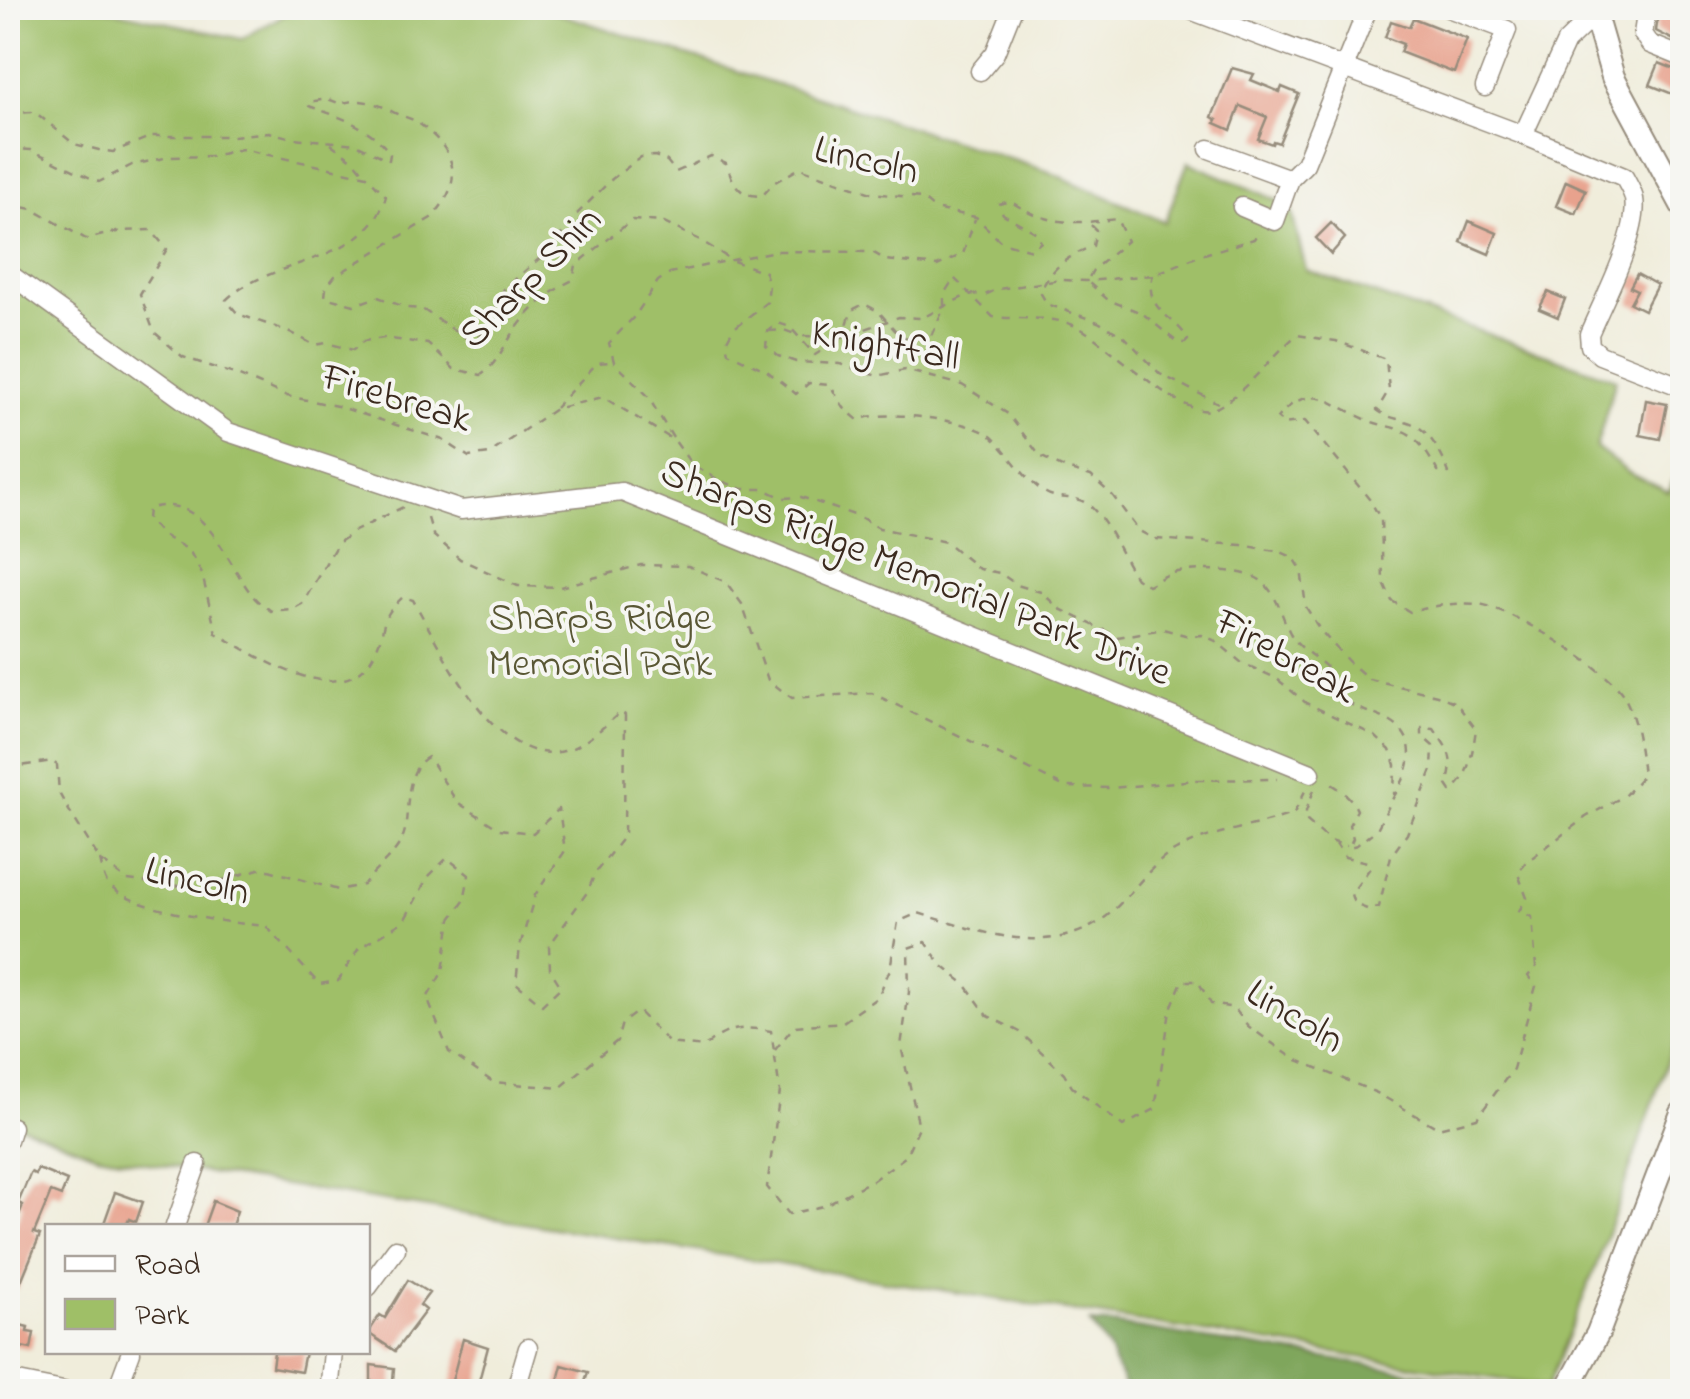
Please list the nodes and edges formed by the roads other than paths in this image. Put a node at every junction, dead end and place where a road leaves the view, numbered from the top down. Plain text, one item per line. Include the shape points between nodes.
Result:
1 (1013, 8) edge
2 (1185, 8) edge
3 (1368, 8) edge
4 (1448, 8) edge
5 (1648, 8) edge
6 (1593, 12) edge
7 (1682, 57) edge
8 (1344, 68) junction
9 (980, 70) dead end
10 (1485, 87) dead end
11 (1523, 135) junction
12 (1209, 149) dead end
13 (1290, 179) junction
14 (1682, 205) edge
15 (1242, 207) road end
16 (8, 272) edge
17 (1682, 387) edge
18 (1311, 774) road end
19 (1682, 1113) edge
20 (197, 1164) dead end
21 (176, 1224) edge
22 (396, 1249) dead end
23 (370, 1283) edge
24 (528, 1348) dead end
25 (130, 1354) edge
26 (334, 1354) edge
27 (8, 1380) edge
28 (68, 1392) edge
29 (116, 1392) edge
30 (329, 1392) edge
31 (514, 1392) edge
32 (1566, 1392) edge

1 - 9 street via 995,53
2 - 8 street
3 - 8 street
4 - 10 street via 1506,30
5 - 7 street via 1643,34 1650,44
6 - 11 street via 1566,42
6 - 14 main road via 1629,110
8 - 11 street
8 - 13 street via 1305,164
11 - 17 street via 1624,177 1633,217 1590,346
12 - 13 street
13 - 15 street via 1275,221
16 - 18 street, Sharps Ridge Memorial Park Drive via 228,432 461,510 622,492
19 - 32 main road via 1598,1333
20 - 21 street
22 - 23 street
24 - 31 street
25 - 29 street
26 - 30 street
27 - 28 street

